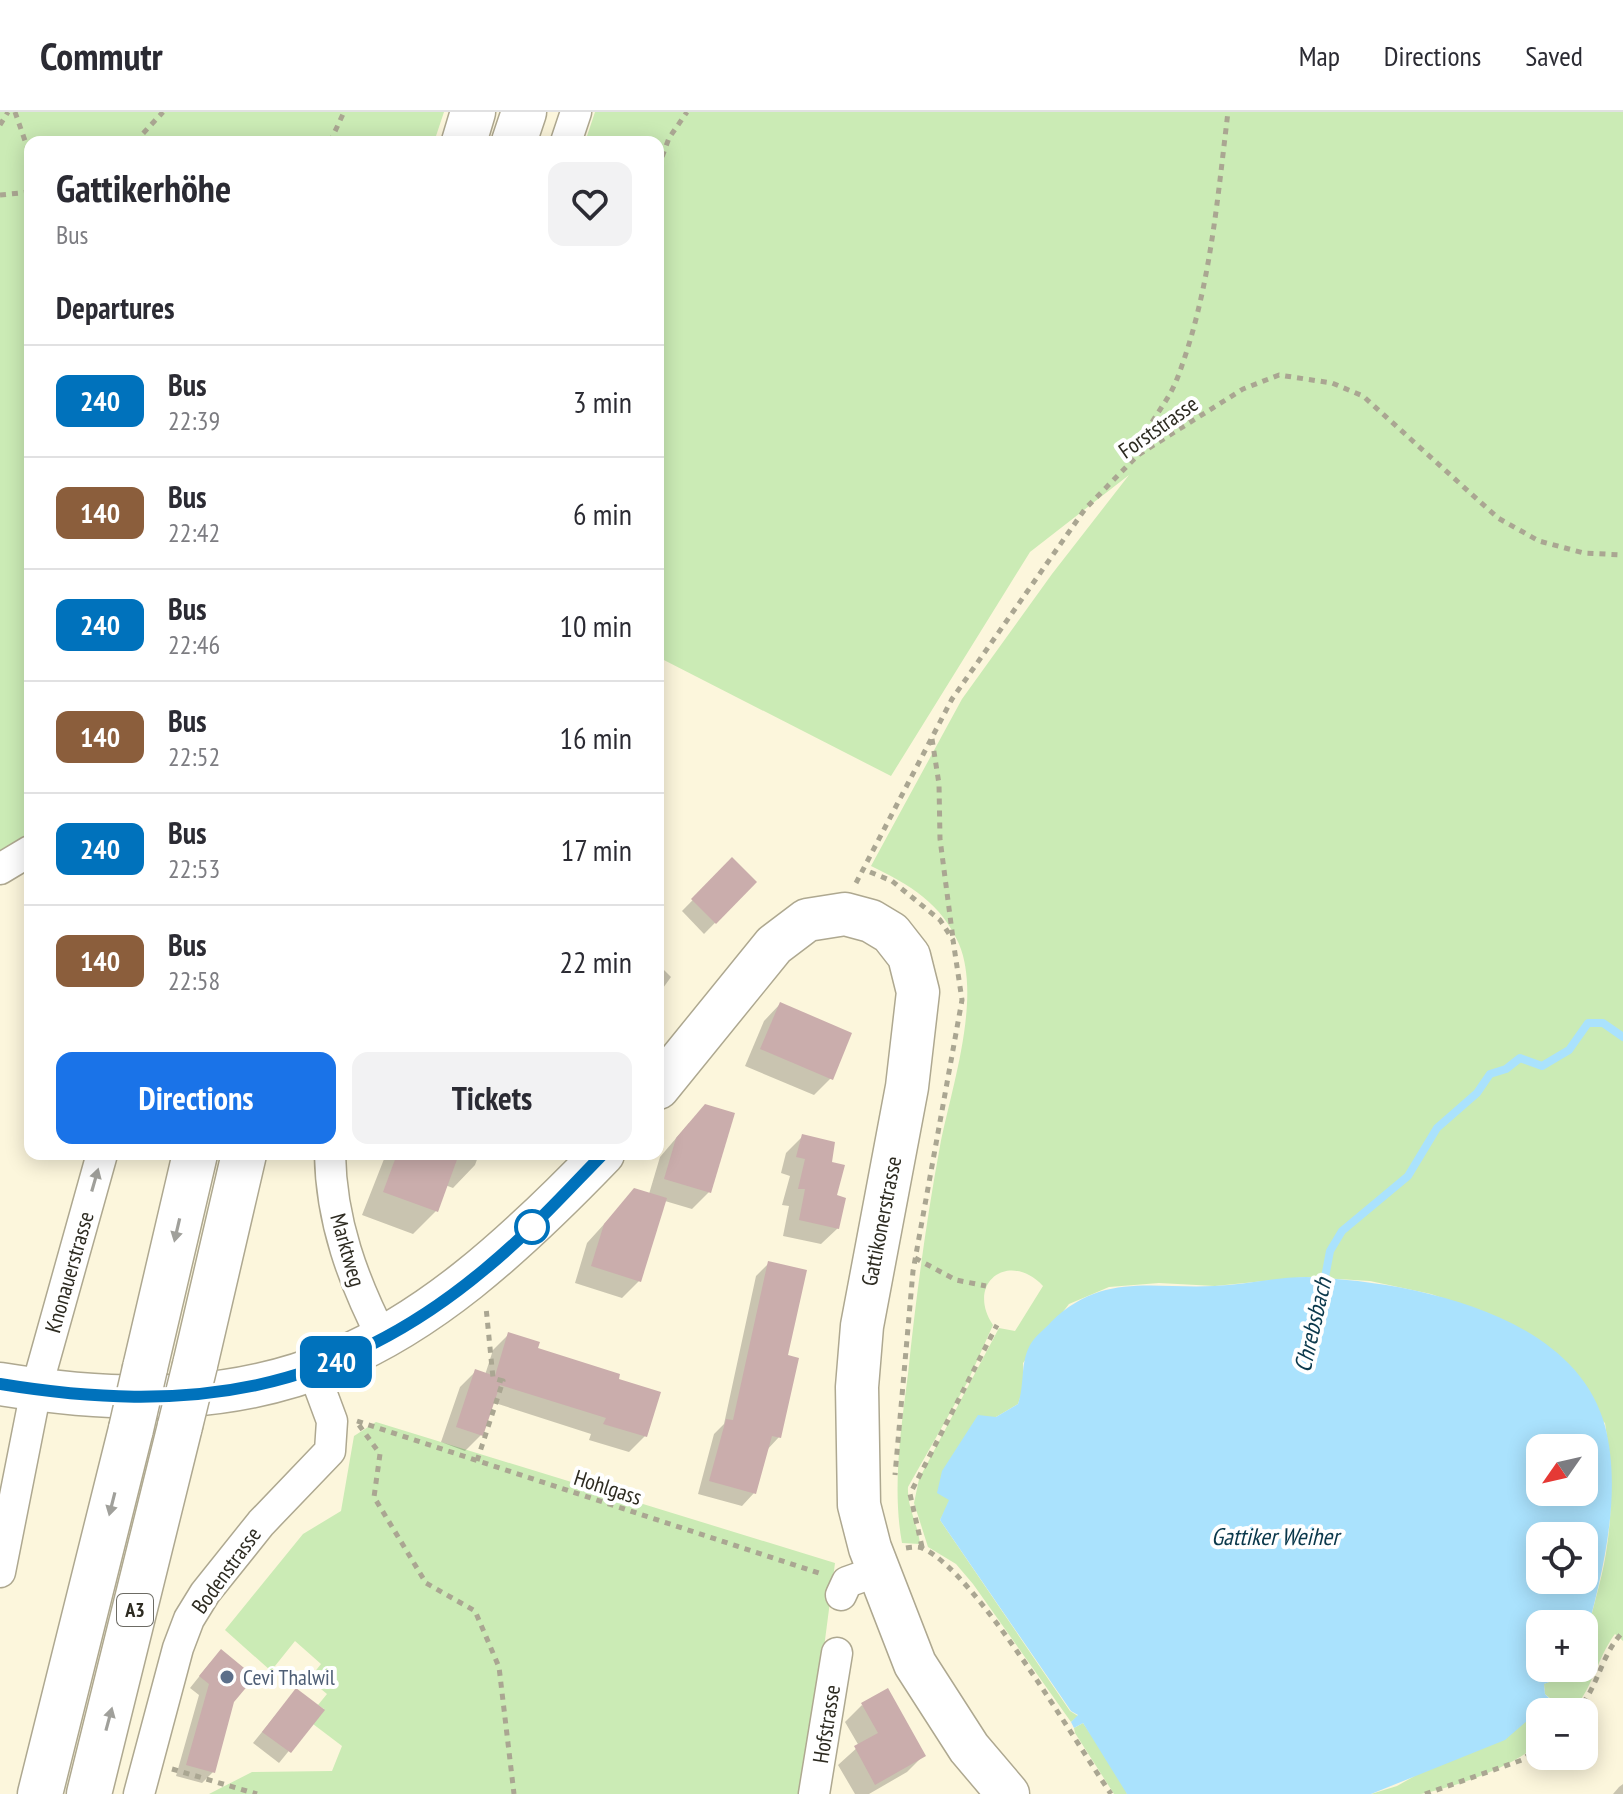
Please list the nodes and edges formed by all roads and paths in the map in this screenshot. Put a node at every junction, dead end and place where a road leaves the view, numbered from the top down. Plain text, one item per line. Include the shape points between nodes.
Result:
1 (8, 112) edge
2 (15, 112) edge
3 (163, 112) edge
4 (344, 112) edge
5 (473, 112) edge
6 (524, 112) edge
7 (576, 112) edge
8 (687, 112) edge
9 (1228, 112) edge
10 (0, 125) edge
11 (141, 136) edge
12 (333, 136) edge
13 (466, 136) edge
14 (516, 136) edge
15 (568, 136) edge
16 (24, 138) edge
17 (664, 152) edge
18 (24, 193) edge
19 (0, 195) edge
20 (1138, 455) junction
21 (1623, 555) edge
22 (932, 739) junction
23 (24, 855) edge
24 (0, 869) edge
25 (845, 914) junction
26 (953, 940) dead end
27 (664, 1081) edge
28 (100, 1160) edge
29 (194, 1160) edge
30 (243, 1160) edge
31 (330, 1160) edge
32 (597, 1160) edge
33 (915, 1258) dead end
34 (986, 1286) dead end
35 (483, 1303) dead end
36 (997, 1325) dead end
37 (384, 1341) junction
38 (313, 1370) junction
39 (18, 1387) edge
40 (477, 1461) junction
41 (922, 1547) junction
42 (890, 1559) junction
43 (0, 1572) edge
44 (833, 1585) joint
45 (1621, 1636) edge
46 (837, 1653) dead end
47 (1586, 1698) edge
48 (1526, 1755) edge
49 (148, 1762) junction
50 (40, 1794) edge
51 (89, 1794) edge
52 (139, 1794) edge
53 (257, 1794) edge
54 (514, 1794) edge
55 (814, 1794) edge
56 (1008, 1794) edge
57 (1111, 1794) edge
58 (1425, 1794) edge

1 - 10 path
2 - 16 path
3 - 11 path
4 - 12 path
5 - 13 highway
6 - 14 highway
7 - 15 street
8 - 17 path
9 - 20 path via 1202,299 1177,382 1145,430
18 - 19 path
20 - 21 path, Forststrasse via 1243,389 1279,375 1332,383 1363,396 1498,518 1539,541 1584,553
20 - 22 path, Forststrasse via 1085,509 952,699
22 - 25 path, Forststrasse via 861,868
22 - 26 path
23 - 24 street
25 - 27 main road via 819,916 790,930
25 - 42 main road, Gattikonerstrasse via 881,926 900,943 915,969 918,992 858,1372 859,1505
39 -> 28 street, Knonauerstrasse
29 -> 50 highway, A3, bridge
51 -> 30 highway, A3, bridge
31 - 37 street, Marktweg via 341,1241
32 - 37 main road via 486,1269
33 - 34 path via 956,1280
35 - 40 path via 488,1309 493,1378 503,1381
36 - 41 path via 910,1494
37 - 38 main road
38 - 39 main road via 215,1395 141,1398
38 - 49 street, Bodenstrasse via 332,1421 330,1451 261,1523 197,1606 178,1648
39 - 43 street, Knonauerstrasse
40 - 44 path, Hohlgass
40 - 54 path, Hohlgass via 356,1421 380,1454 374,1497 426,1583 475,1611 499,1667
41 - 42 path
41 - 57 path via 949,1567 991,1617
42 - 44 street
42 - 56 main road, Gattikonerstrasse via 915,1664 969,1748
45 - 47 path via 1604,1657
46 - 55 street, Hofstrasse
48 - 58 path
49 - 52 street, Bodenstrasse
49 - 53 path

